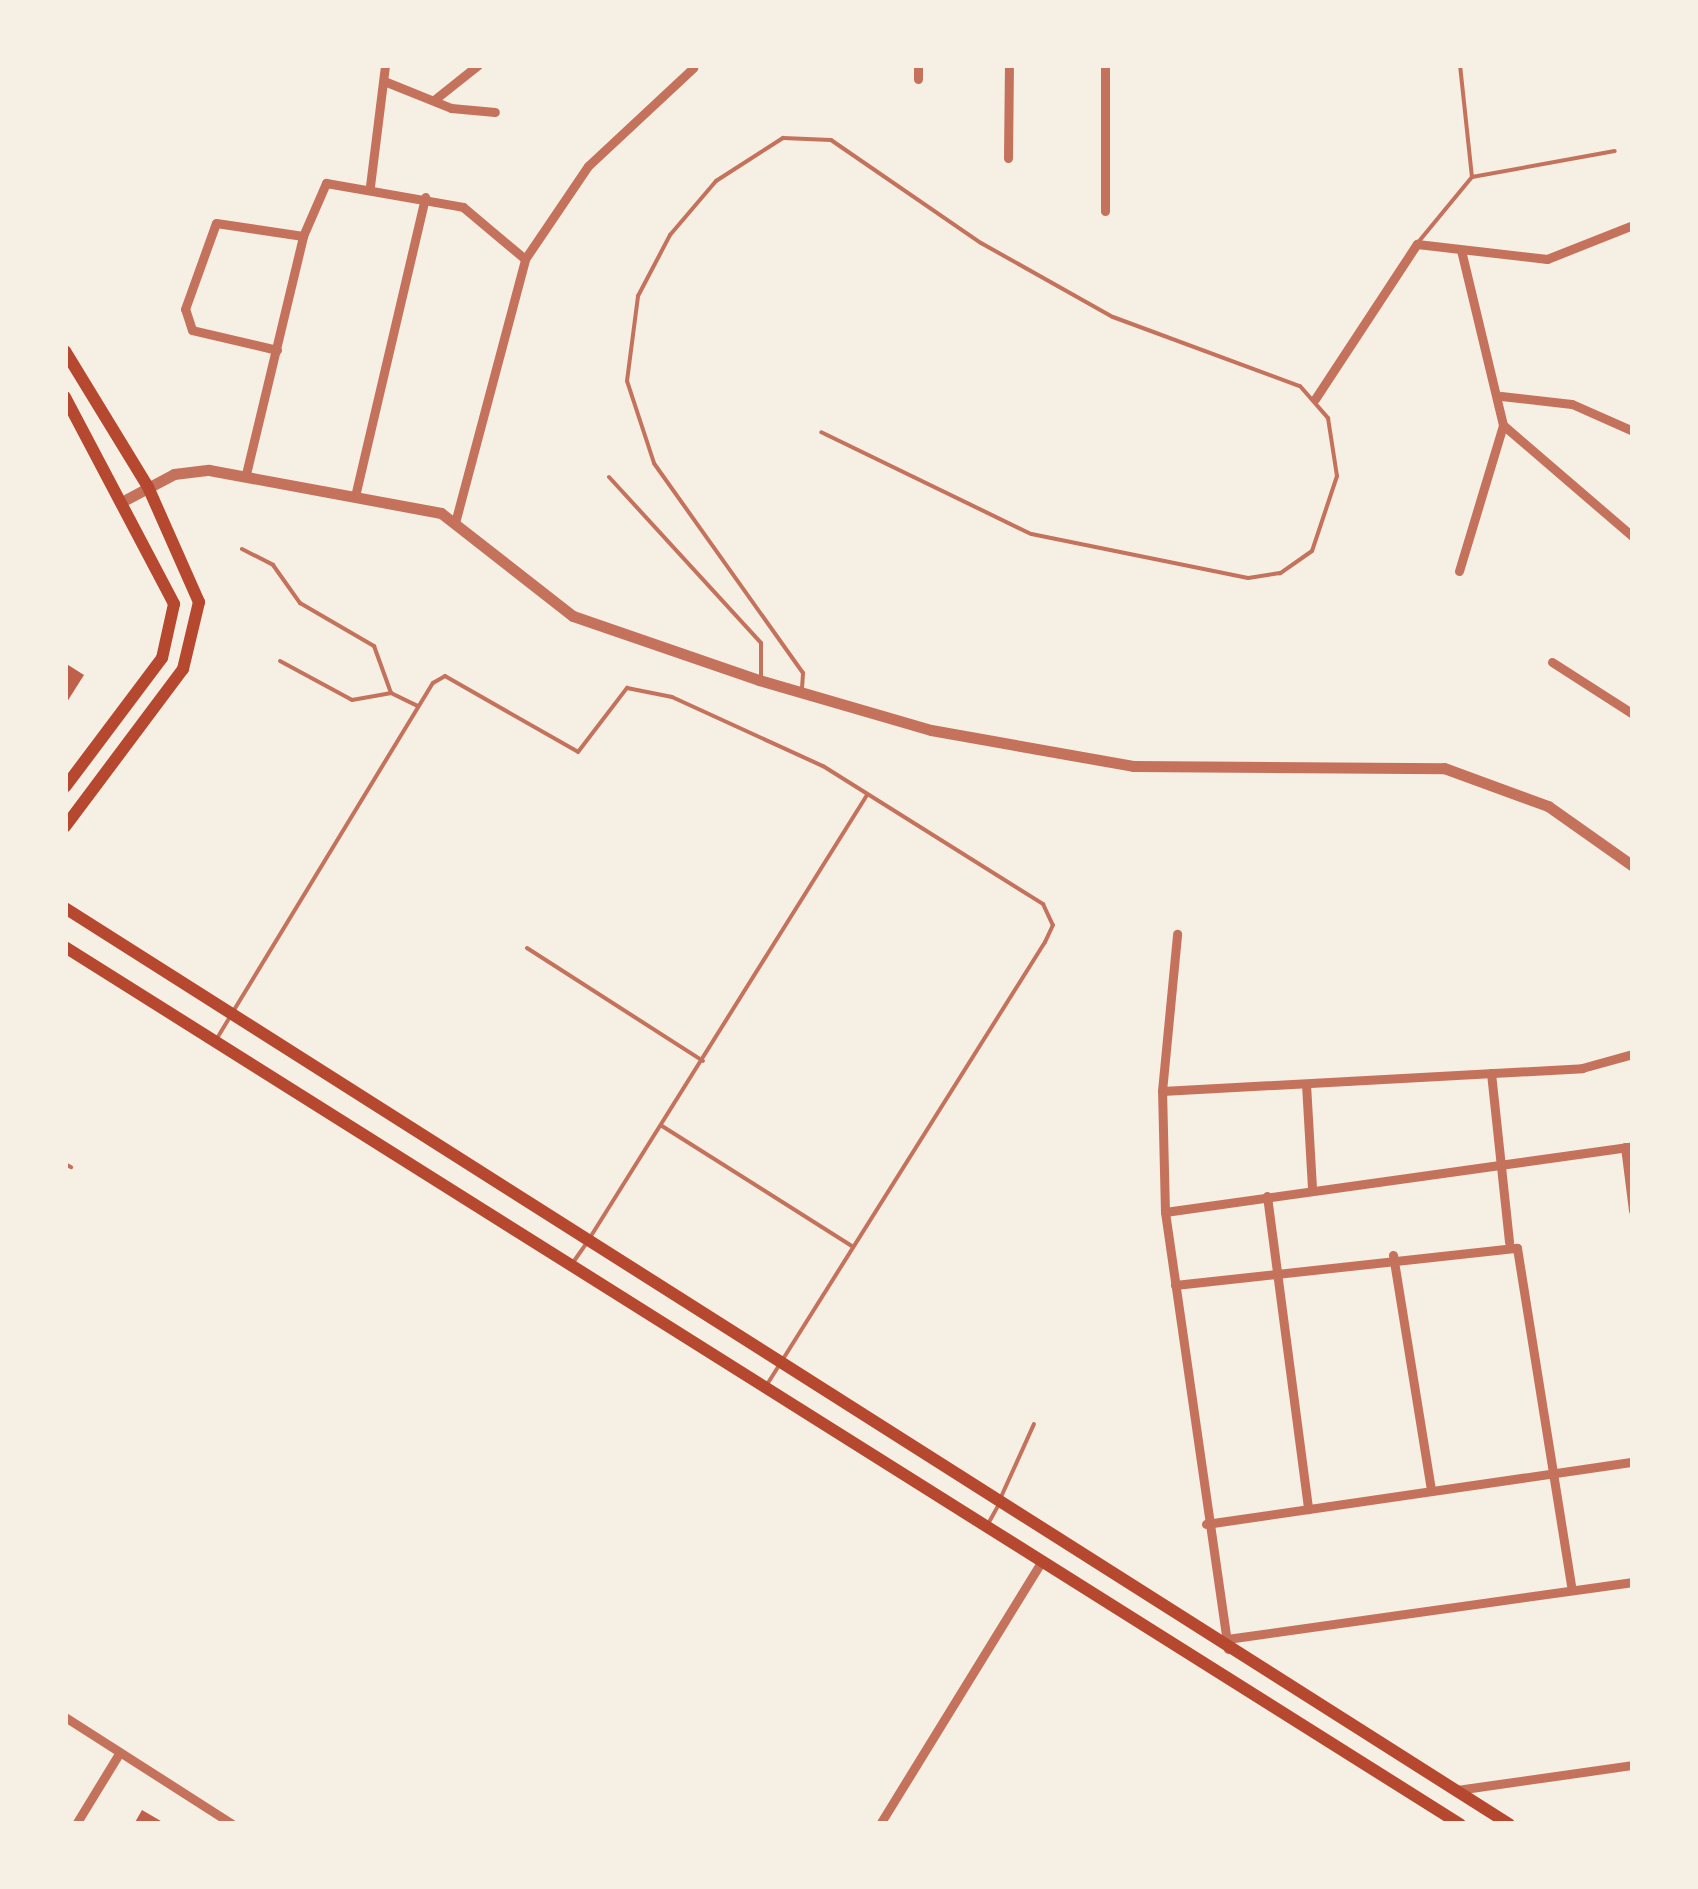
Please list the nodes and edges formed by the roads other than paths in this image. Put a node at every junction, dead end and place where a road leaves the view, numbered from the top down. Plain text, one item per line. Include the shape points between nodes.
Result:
1 (386, 65) edge
2 (478, 65) edge
3 (918, 65) edge
4 (1009, 65) edge
5 (1105, 65) edge
6 (1460, 65) edge
7 (694, 68) dead end
8 (918, 79) dead end
9 (384, 81) junction
10 (434, 100) junction
11 (495, 112) dead end
12 (1615, 152) dead end
13 (1008, 158) dead end
14 (1472, 177) junction
15 (370, 186) junction
16 (424, 197) junction
17 (1104, 211) dead end
18 (1633, 225) edge
19 (303, 236) junction
20 (1418, 244) junction
21 (1461, 250) junction
22 (525, 259) junction
23 (277, 350) junction
24 (65, 351) edge
25 (1501, 396) junction
26 (65, 397) edge
27 (1315, 399) junction
28 (1504, 426) junction
29 (1633, 431) edge
30 (822, 432) dead end
31 (246, 474) junction
32 (608, 477) dead end
33 (148, 487) junction
34 (356, 492) junction
35 (126, 499) junction
36 (456, 520) junction
37 (1633, 537) edge
38 (242, 549) dead end
39 (1459, 571) dead end
40 (280, 660) dead end
41 (1552, 662) dead end
42 (759, 680) junction
43 (800, 692) junction
44 (391, 693) junction
45 (418, 706) junction
46 (1633, 714) edge
47 (65, 787) edge
48 (868, 795) junction
49 (65, 827) edge
50 (1633, 866) edge
51 (65, 908) edge
52 (1177, 934) dead end
53 (65, 946) edge
54 (527, 948) dead end
55 (230, 1018) junction
56 (216, 1040) junction
57 (1632, 1055) edge
58 (703, 1061) junction
59 (1491, 1073) junction
60 (1306, 1084) junction
61 (1162, 1091) junction
62 (662, 1126) junction
63 (1629, 1146) edge
64 (1502, 1164) junction
65 (1312, 1189) junction
66 (1267, 1196) junction
67 (1633, 1210) edge
68 (1165, 1212) junction
69 (1508, 1242) junction
70 (586, 1244) junction
71 (854, 1247) junction
72 (1393, 1255) junction
73 (570, 1267) junction
74 (1277, 1270) junction
75 (1174, 1285) junction
76 (782, 1366) junction
77 (763, 1390) junction
78 (1034, 1424) dead end
79 (1633, 1462) edge
80 (1553, 1473) junction
81 (1432, 1490) junction
82 (998, 1505) junction
83 (1308, 1509) junction
84 (1206, 1524) junction
85 (986, 1527) junction
86 (1042, 1561) junction
87 (1633, 1582) edge
88 (1572, 1590) junction
89 (1228, 1646) junction
90 (65, 1716) edge
91 (120, 1752) junction
92 (1633, 1765) edge
93 (1455, 1790) junction
94 (76, 1824) edge
95 (232, 1824) edge
96 (880, 1824) edge
97 (1460, 1824) edge
98 (1510, 1824) edge

1 - 9 street
2 - 10 street
3 - 8 street
4 - 13 street
5 - 17 street
6 - 14 lane
7 - 22 street via 588,166
9 - 10 street
9 - 15 street
10 - 11 street
12 - 14 lane
14 - 20 lane
15 - 16 street
15 - 19 street via 326,184
16 - 22 street via 463,207
16 - 34 street
18 - 21 street via 1548,258
19 - 23 street
19 - 23 street via 216,223 185,309 192,330
20 - 21 street
20 - 27 street
21 - 25 street
22 - 36 street
23 - 31 street
24 - 33 main road
25 - 28 street
25 - 29 street via 1572,404
26 - 35 main road
27 - 30 lane via 1337,446 1333,503 1312,551 1280,574 1248,578 1031,534
27 - 43 lane via 1113,317 981,242 831,140 772,144 716,181 670,235 638,296 627,381 654,464 804,673
28 - 37 street
28 - 39 street
31 - 33 street via 189,471
31 - 34 street
32 - 42 lane via 762,643 768,660
33 - 35 street
33 - 49 main road via 191,571 196,637 183,669
34 - 36 street
35 - 47 main road via 168,579 172,631
36 - 42 street via 573,616
38 - 44 lane via 280,572 300,603 374,646
40 - 44 lane via 352,700
41 - 46 street
42 - 43 street
43 - 50 street via 931,730 1133,766 1444,768 1548,806
44 - 45 lane
45 - 48 lane via 432,682 455,677 578,752 635,685 759,734
45 - 55 lane
48 - 58 lane
48 - 71 lane via 1043,904 1053,925
51 - 55 main road
52 - 61 street
53 - 56 main road
54 - 58 lane
55 - 56 lane
55 - 70 main road
56 - 73 main road
57 - 59 street
58 - 62 lane
59 - 60 street
59 - 64 street
60 - 61 street
60 - 65 street
61 - 68 street
62 - 70 lane
62 - 71 lane
63 - 64 street
63 - 67 street
64 - 65 street
64 - 69 street
65 - 66 street
66 - 68 street
66 - 74 street
68 - 75 street
69 - 72 street
69 - 80 street via 1522,1258
70 - 73 lane
70 - 76 main road
71 - 76 lane
72 - 74 street
72 - 81 street
73 - 77 main road
74 - 75 street
74 - 83 street
75 - 84 street
76 - 77 lane
76 - 82 main road
77 - 85 main road
78 - 82 lane
79 - 80 street
80 - 81 street
80 - 88 street
81 - 83 street
82 - 85 lane
82 - 89 main road
83 - 84 street
84 - 89 street
85 - 86 main road
86 - 96 street
86 - 97 main road
87 - 88 street
88 - 89 street
89 - 93 main road
90 - 91 street
91 - 94 street
91 - 95 street
92 - 93 street
93 - 98 main road

